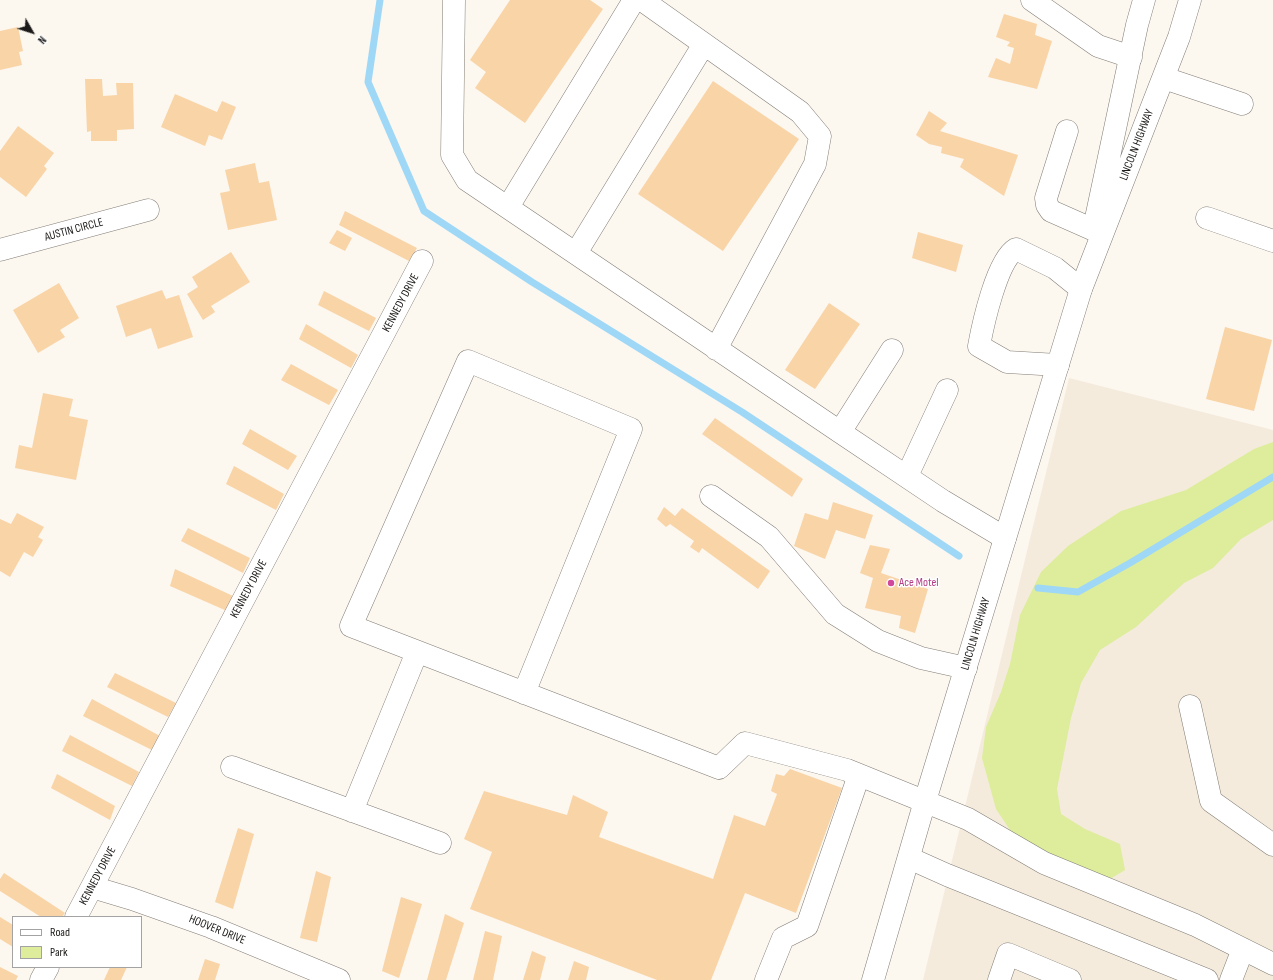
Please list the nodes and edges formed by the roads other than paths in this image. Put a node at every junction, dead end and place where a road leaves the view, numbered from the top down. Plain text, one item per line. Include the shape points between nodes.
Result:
1 (454, 0) edge
2 (634, 0) edge
3 (642, 0) edge
4 (1032, 0) edge
5 (1190, 0) edge
6 (1142, 1) edge
7 (704, 44) junction
8 (1130, 56) junction
9 (1164, 78) junction
10 (1242, 104) dead end
11 (1067, 131) dead end
12 (508, 208) junction
13 (148, 210) dead end
14 (1207, 218) dead end
15 (1094, 230) junction
16 (1273, 241) edge
17 (0, 250) edge
18 (576, 253) junction
19 (422, 261) dead end
20 (1081, 288) junction
21 (716, 349) junction
22 (892, 350) dead end
23 (1058, 366) junction
24 (947, 390) dead end
25 (840, 432) junction
26 (907, 476) junction
27 (711, 496) dead end
28 (1005, 538) junction
29 (417, 652) junction
30 (966, 668) junction
31 (524, 693) junction
32 (1190, 706) dead end
33 (232, 767) dead end
34 (859, 775) junction
35 (925, 801) junction
36 (352, 811) junction
37 (440, 843) dead end
38 (1273, 845) edge
39 (909, 858) junction
40 (92, 887) junction
41 (77, 916) edge
42 (1243, 948) junction
43 (1273, 964) edge
44 (47, 968) edge
45 (310, 975) edge
46 (41, 980) edge
47 (339, 980) edge
48 (766, 980) edge
49 (873, 980) edge
50 (999, 980) edge
51 (1070, 980) edge
52 (1207, 980) edge
53 (1231, 980) edge

1 - 12 main road via 452,155 467,180
2 - 12 main road
3 - 7 main road
4 - 8 main road via 1098,46
5 - 9 main road, LINCOLN HIGHWAY
6 - 8 main road, LINCOLN HIGHWAY
7 - 18 main road
7 - 21 main road via 800,112 820,136 815,164
8 - 15 main road, LINCOLN HIGHWAY
9 - 10 main road
9 - 20 main road, LINCOLN HIGHWAY
11 - 15 main road via 1046,198 1047,205 1051,211
12 - 18 main road
13 - 17 main road, AUSTIN CIRCLE
14 - 16 main road
15 - 20 main road, LINCOLN HIGHWAY
18 - 21 main road
19 - 40 main road, KENNEDY DRIVE
20 - 23 main road, LINCOLN HIGHWAY
20 - 23 main road via 1055,268 1016,249 1011,252 999,272 979,346 1008,362
21 - 25 main road
22 - 25 main road
23 - 28 main road, LINCOLN HIGHWAY
24 - 26 main road
25 - 26 main road
26 - 28 main road
27 - 30 main road via 769,537 835,614 878,641 921,658
28 - 30 main road, LINCOLN HIGHWAY
29 - 31 main road
29 - 31 main road via 351,626 468,361 631,429
29 - 36 main road
30 - 35 main road, LINCOLN HIGHWAY
31 - 34 main road via 719,768 745,744
32 - 38 main road via 1211,801
33 - 36 main road
34 - 35 main road
34 - 48 main road via 807,926 783,938
35 - 39 main road, LINCOLN HIGHWAY
35 - 42 main road via 968,819 1044,863 1196,924
36 - 37 main road
39 - 49 main road, LINCOLN HIGHWAY
39 - 52 main road
40 - 41 main road, KENNEDY DRIVE
40 - 45 main road, HOOVER DRIVE via 211,927
42 - 43 main road
42 - 53 main road
44 - 46 main road
45 - 47 main road, HOOVER DRIVE
50 - 51 main road via 1008,954

